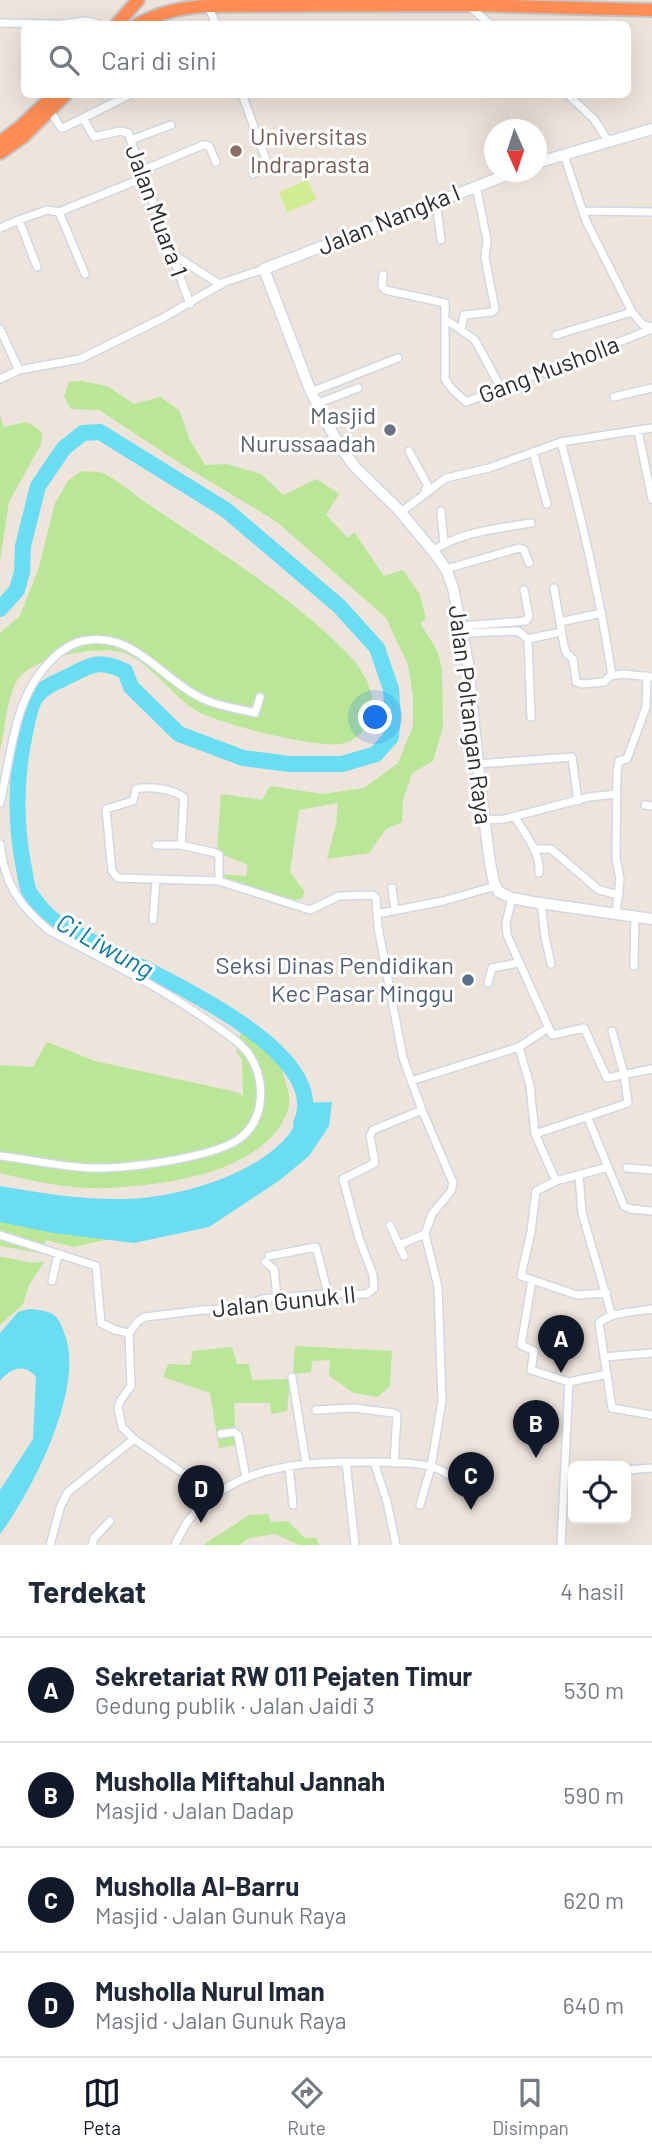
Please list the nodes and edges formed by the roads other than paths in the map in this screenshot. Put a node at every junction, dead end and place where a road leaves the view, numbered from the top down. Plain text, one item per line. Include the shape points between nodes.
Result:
1 (138, 0) edge
2 (613, 0) edge
3 (203, 3) edge
4 (249, 3) edge
5 (469, 5) junction
6 (625, 8) junction
7 (652, 10) edge
8 (125, 21) edge
9 (145, 21) edge
10 (214, 21) edge
11 (487, 21) edge
12 (0, 23) edge
13 (21, 23) edge
14 (51, 98) edge
15 (62, 98) edge
16 (123, 98) edge
17 (244, 98) edge
18 (571, 98) edge
19 (51, 111) junction
20 (83, 118) junction
21 (171, 125) dead end
22 (652, 129) edge
23 (131, 140) junction
24 (608, 141) junction
25 (0, 142) edge
26 (0, 153) edge
27 (564, 155) junction
28 (547, 160) edge
29 (216, 162) dead end
30 (142, 174) junction
31 (253, 174) dead end
32 (487, 182) edge
33 (476, 186) junction
34 (436, 201) junction
35 (583, 211) junction
36 (59, 212) junction
37 (652, 212) edge
38 (19, 220) junction
39 (0, 228) edge
40 (441, 240) dead end
41 (171, 252) junction
42 (37, 267) dead end
43 (264, 269) junction
44 (85, 274) dead end
45 (383, 275) dead end
46 (219, 284) junction
47 (190, 304) junction
48 (632, 312) junction
49 (445, 319) junction
50 (0, 328) edge
51 (652, 328) edge
52 (461, 330) junction
53 (556, 335) dead end
54 (398, 358) dead end
55 (19, 370) junction
56 (0, 379) edge
57 (358, 388) dead end
58 (501, 388) junction
59 (652, 388) edge
60 (310, 392) junction
61 (614, 397) dead end
62 (316, 404) junction
63 (652, 428) edge
64 (638, 431) junction
65 (561, 442) junction
66 (409, 451) dead end
67 (533, 452) junction
68 (652, 499) edge
69 (547, 504) dead end
70 (400, 511) junction
71 (441, 511) dead end
72 (531, 523) dead end
73 (444, 544) junction
74 (433, 551) junction
75 (529, 563) dead end
76 (446, 569) junction
77 (554, 588) dead end
78 (524, 590) dead end
79 (602, 613) junction
80 (560, 622) junction
81 (463, 630) junction
82 (561, 632) junction
83 (528, 639) junction
84 (612, 676) junction
85 (649, 676) edge
86 (260, 697) dead end
87 (531, 717) dead end
88 (478, 764) junction
89 (617, 794) junction
90 (578, 801) junction
91 (0, 803) edge
92 (515, 817) junction
93 (484, 820) junction
94 (0, 844) edge
95 (156, 845) dead end
96 (181, 845) junction
97 (534, 849) junction
98 (539, 873) dead end
99 (156, 880) junction
100 (219, 881) junction
101 (496, 886) junction
102 (392, 888) dead end
103 (620, 895) junction
104 (512, 898) junction
105 (541, 903) junction
106 (395, 911) junction
107 (377, 914) junction
108 (616, 914) junction
109 (635, 916) junction
110 (153, 920) dead end
111 (652, 920) edge
112 (519, 963) junction
113 (551, 964) dead end
114 (634, 966) dead end
115 (488, 983) dead end
116 (612, 1031) dead end
117 (550, 1032) junction
118 (519, 1047) junction
119 (652, 1069) edge
120 (624, 1074) junction
121 (411, 1081) junction
122 (422, 1110) junction
123 (587, 1116) junction
124 (535, 1135) junction
125 (0, 1156) edge
126 (608, 1167) junction
127 (627, 1168) dead end
128 (652, 1170) edge
129 (579, 1175) junction
130 (556, 1181) junction
131 (652, 1211) edge
132 (390, 1225) dead end
133 (425, 1234) junction
134 (0, 1235) edge
135 (399, 1245) junction
136 (58, 1254) junction
137 (404, 1256) dead end
138 (532, 1280) junction
139 (52, 1281) dead end
140 (607, 1293) junction
141 (328, 1294) junction
142 (277, 1298) junction
143 (652, 1308) edge
144 (612, 1316) junction
145 (130, 1333) junction
146 (652, 1353) edge
147 (604, 1357) junction
148 (607, 1374) junction
149 (292, 1377) dead end
150 (569, 1382) junction
151 (316, 1410) dead end
152 (652, 1415) edge
153 (221, 1434) dead end
154 (134, 1439) junction
155 (569, 1461) edge
156 (346, 1462) junction
157 (374, 1462) junction
158 (306, 1463) junction
159 (394, 1463) junction
160 (289, 1466) junction
161 (431, 1466) junction
162 (652, 1468) edge
163 (631, 1470) edge
164 (246, 1478) junction
165 (568, 1481) edge
166 (463, 1488) dead end
167 (216, 1496) junction
168 (293, 1505) dead end
169 (420, 1505) dead end
170 (110, 1521) dead end
171 (50, 1545) edge
172 (92, 1545) edge
173 (175, 1545) edge
174 (355, 1545) edge
175 (396, 1545) edge
176 (561, 1545) edge

1 - 8 highway
2 - 6 highway
3 - 4 highway
3 - 9 highway
3 - 10 street
4 - 5 highway
5 - 6 highway
5 - 11 street
6 - 7 highway
12 - 13 street
14 - 25 highway
15 - 19 highway
16 - 20 street
17 - 31 street via 268,163
18 - 24 street via 594,119
19 - 20 street via 62,129
19 - 26 highway
20 - 23 street, Jalan Muara 1 via 94,137 124,130
21 - 23 street
22 - 24 street
23 - 30 street, Jalan Muara 1
24 - 27 street
27 - 28 street
27 - 35 street
29 - 30 street via 211,149 203,145
30 - 36 street
30 - 41 street, Jalan Muara 1
32 - 33 street, Jalan Nangka I
33 - 34 street, Jalan Nangka I
33 - 52 street via 495,309 464,315
34 - 40 street
34 - 43 street, Jalan Nangka I
35 - 37 street
35 - 48 street
36 - 38 street via 47,210
36 - 44 street
38 - 39 street
38 - 42 street
41 - 46 street
41 - 47 street, Jalan Muara 1
43 - 46 street
43 - 60 street, Jalan Poltangan Raya
45 - 49 street, Gang Musholla via 385,290 443,301
46 - 47 street
47 - 55 street via 80,359
48 - 51 street
48 - 53 street
49 - 52 street
49 - 58 street, Gang Musholla via 445,379 452,389 466,402
50 - 55 street
51 - 58 street, Gang Musholla
52 - 58 street via 478,344
54 - 60 street
55 - 56 street
57 - 62 street
59 - 61 street
60 - 62 street, Jalan Poltangan Raya
62 - 70 street, Jalan Poltangan Raya via 349,460
63 - 64 street
64 - 65 street
64 - 68 street
65 - 67 street
65 - 79 street
66 - 70 street via 428,486
67 - 69 street
67 - 70 street via 446,478
70 - 74 street, Jalan Poltangan Raya
71 - 73 street
72 - 73 street via 471,533
73 - 74 street
74 - 76 street, Jalan Poltangan Raya
75 - 76 street via 519,548
76 - 81 street, Jalan Poltangan Raya
77 - 80 street
78 - 81 street via 526,621
79 - 80 street
79 - 84 street
80 - 82 street
81 - 83 street via 517,631
81 - 88 street, Jalan Poltangan Raya
82 - 83 street
82 - 84 street via 576,682 604,682
83 - 87 street
84 - 85 street
85 - 89 street via 646,707 626,760 619,761
86 - 91 street via 255,713 209,702 112,640 75,642 47,662 32,682 16,726
88 - 90 street via 572,757
88 - 93 street, Jalan Poltangan Raya
89 - 90 street
89 - 103 street
90 - 92 street
92 - 93 street
92 - 97 street
93 - 101 street, Jalan Poltangan Raya
94 - 125 street via 16,898 34,918 164,992 234,1039 257,1069 261,1092 257,1116 246,1134 215,1149 105,1168
95 - 96 street
96 - 99 street via 184,798 180,794 136,789 133,800 106,809 115,875
96 - 100 street via 217,854
97 - 98 street
97 - 103 street via 551,849 599,890
99 - 100 street
99 - 110 street
100 - 107 street via 310,910 339,896 373,895
101 - 104 street
101 - 106 street
102 - 106 street
103 - 108 street
104 - 105 street
104 - 112 street via 506,930
105 - 108 street
105 - 113 street
106 - 107 street
107 - 121 street
108 - 109 street
109 - 111 street
109 - 114 street
112 - 115 street via 492,968
112 - 117 street
116 - 120 street
117 - 118 street
117 - 120 street via 584,1028 605,1077
118 - 121 street
118 - 124 street via 530,1086
119 - 120 street
120 - 123 street via 628,1103
121 - 122 street
122 - 133 street via 453,1183
122 - 141 street, Jalan Gunuk II via 373,1130 375,1163 343,1179 374,1288 368,1294
123 - 124 street
123 - 126 street
124 - 130 street
126 - 129 street
126 - 131 street via 624,1206
127 - 128 street
129 - 130 street
129 - 140 street via 582,1213
130 - 138 street via 538,1189 534,1197 521,1273
132 - 135 street
133 - 135 street
133 - 161 street via 438,1287 442,1401
134 - 136 street
135 - 137 street
136 - 139 street
136 - 145 street via 96,1266 101,1323
138 - 140 street via 577,1295
138 - 150 street via 520,1343 534,1351 531,1370
140 - 144 street
141 - 142 street, Jalan Gunuk II
141 - 142 street via 316,1247 267,1259 274,1269
142 - 145 street, Jalan Gunuk II via 235,1309 145,1317
143 - 144 street
144 - 147 street via 599,1323
145 - 154 street via 131,1386 118,1408 122,1427
146 - 147 street
147 - 148 street
148 - 150 street
148 - 152 street via 612,1408
149 - 158 street
150 - 155 street
151 - 159 street via 354,1408 397,1415
153 - 164 street via 238,1435
154 - 167 street
154 - 171 street via 68,1492
156 - 157 street
156 - 158 street
156 - 174 street
157 - 159 street
157 - 175 street
158 - 160 street
159 - 161 street
160 - 164 street
160 - 168 street
161 - 166 street via 455,1477
161 - 169 street
162 - 163 street
164 - 167 street
165 - 176 street
167 - 173 street via 188,1520
170 - 172 street

